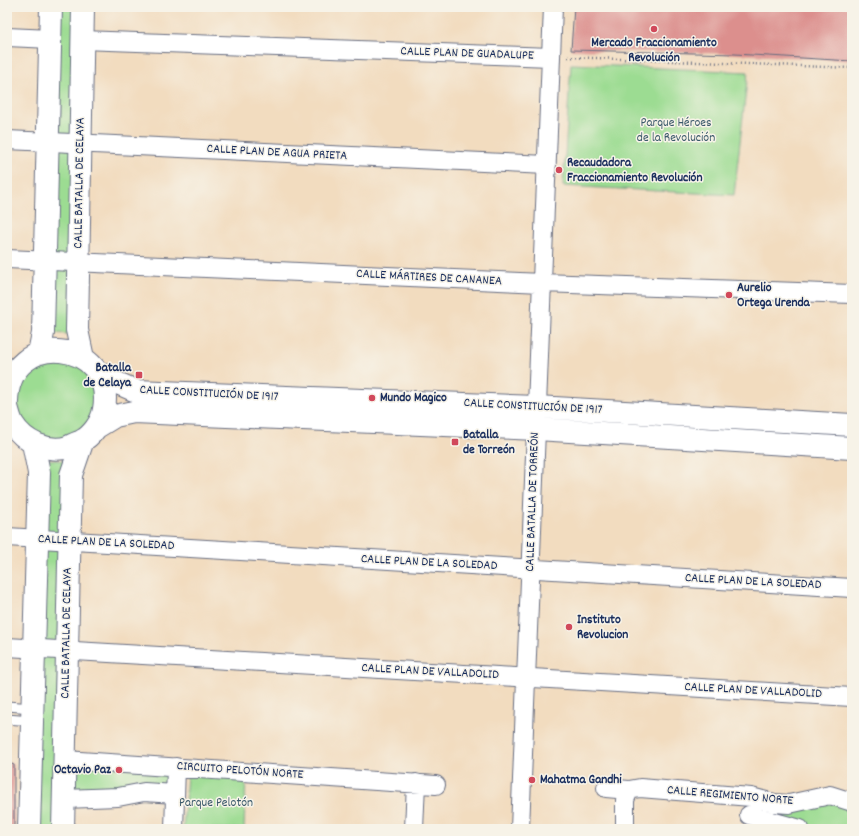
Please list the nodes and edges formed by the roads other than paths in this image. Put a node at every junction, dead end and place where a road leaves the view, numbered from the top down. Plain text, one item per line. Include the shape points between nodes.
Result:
1 (52, 7) edge
2 (83, 7) edge
3 (553, 7) edge
4 (7, 37) edge
5 (51, 39) junction
6 (82, 40) junction
7 (551, 57) junction
8 (7, 140) edge
9 (48, 142) junction
10 (80, 144) junction
11 (547, 165) junction
12 (7, 258) edge
13 (45, 260) junction
14 (78, 262) junction
15 (542, 283) junction
16 (852, 294) edge
17 (39, 353) junction
18 (90, 365) junction
19 (10, 375) edge
20 (7, 402) edge
21 (537, 407) junction
22 (9, 416) edge
23 (852, 426) edge
24 (536, 429) junction
25 (90, 433) junction
26 (33, 443) junction
27 (852, 448) edge
28 (7, 537) edge
29 (37, 539) junction
30 (69, 541) junction
31 (530, 569) junction
32 (852, 588) edge
33 (7, 646) edge
34 (34, 648) junction
35 (67, 650) junction
36 (526, 677) junction
37 (852, 697) edge
38 (7, 706) edge
39 (32, 714) junction
40 (7, 718) edge
41 (65, 760) junction
42 (176, 767) junction
43 (416, 783) junction
44 (436, 784) dead end
45 (606, 788) dead end
46 (629, 790) junction
47 (175, 794) junction
48 (64, 799) junction
49 (852, 802) edge
50 (749, 814) edge
51 (29, 829) edge
52 (63, 829) edge
53 (174, 829) edge
54 (414, 829) edge
55 (520, 829) edge
56 (625, 829) edge
57 (800, 829) edge

1 - 5 street
2 - 6 street, CALLE BATALLA DE CELAYA
3 - 7 street, CALLE BATALLA DE TORREÓN
4 - 5 street
5 - 9 street
6 - 7 street, CALLE PLAN DE GUADALUPE
6 - 10 street, CALLE BATALLA DE CELAYA
7 - 11 street, CALLE BATALLA DE TORREÓN
8 - 9 street, CALLE PLAN DE AGUA PRIETA
9 - 10 street, CALLE PLAN DE AGUA PRIETA
9 - 13 street
10 - 11 street, CALLE PLAN DE AGUA PRIETA
10 - 14 street, CALLE BATALLA DE CELAYA
11 - 15 street, CALLE BATALLA DE TORREÓN
12 - 13 street, CALLE MÁRTIRES DE CANANEA
13 - 14 street, CALLE MÁRTIRES DE CANANEA
13 - 17 street via 43,333
14 - 15 street, CALLE MÁRTIRES DE CANANEA
14 - 18 street, CALLE BATALLA DE CELAYA via 77,330
15 - 16 street, CALLE MÁRTIRES DE CANANEA
15 - 21 street, CALLE BATALLA DE TORREÓN
17 - 18 street, CALLE CONSTITUCIÓN DE 1917 via 54,350 69,352
17 - 19 street via 24,361
18 - 21 street, CALLE CONSTITUCIÓN DE 1917 via 114,382 136,391
18 - 25 street, CALLE BATALLA DE CELAYA via 104,385 105,400 103,414
19 - 20 street
21 - 23 street, CALLE CONSTITUCIÓN DE 1917
21 - 24 street, CALLE BATALLA DE TORREÓN
22 - 26 street via 25,438
24 - 25 street, CALLE CONSTITUCIÓN DE 1917 via 134,412 115,416
24 - 27 street, CALLE CONSTITUCIÓN DE 1917
24 - 31 street, CALLE BATALLA DE TORREÓN
25 - 26 street, CALLE CONSTITUCIÓN DE 1917 via 68,447 50,448
25 - 30 street, CALLE BATALLA DE CELAYA via 71,475
26 - 29 street via 39,473
28 - 29 street, CALLE PLAN DE LA SOLEDAD
29 - 30 street, CALLE PLAN DE LA SOLEDAD
29 - 34 street
30 - 31 street, CALLE PLAN DE LA SOLEDAD
30 - 35 street, CALLE BATALLA DE CELAYA
31 - 32 street, CALLE PLAN DE LA SOLEDAD
31 - 36 street, CALLE BATALLA DE TORREÓN
33 - 34 street, CALLE PLAN DE VALLADOLID
34 - 35 street, CALLE PLAN DE VALLADOLID
34 - 39 street
35 - 36 street, CALLE PLAN DE VALLADOLID
35 - 41 street, CALLE BATALLA DE CELAYA
36 - 37 street, CALLE PLAN DE VALLADOLID
36 - 55 street, CALLE BATALLA DE TORREÓN
38 - 39 lane
39 - 40 lane
39 - 51 street
41 - 42 street, CIRCUITO PELOTÓN NORTE
41 - 48 street, CALLE BATALLA DE CELAYA
42 - 43 street, CIRCUITO PELOTÓN NORTE
42 - 47 street
43 - 44 street, CIRCUITO PELOTÓN NORTE
43 - 54 street
45 - 46 street, CALLE REGIMIENTO NORTE
46 - 50 street, CALLE REGIMIENTO NORTE via 640,788
46 - 56 street via 625,800
47 - 48 street via 144,792 118,797
47 - 53 street
48 - 52 street, CALLE BATALLA DE CELAYA
49 - 50 street, CALLE REGIMIENTO NORTE via 830,795 789,804 774,803
50 - 57 street, CALLE REGIMIENTO NORTE

